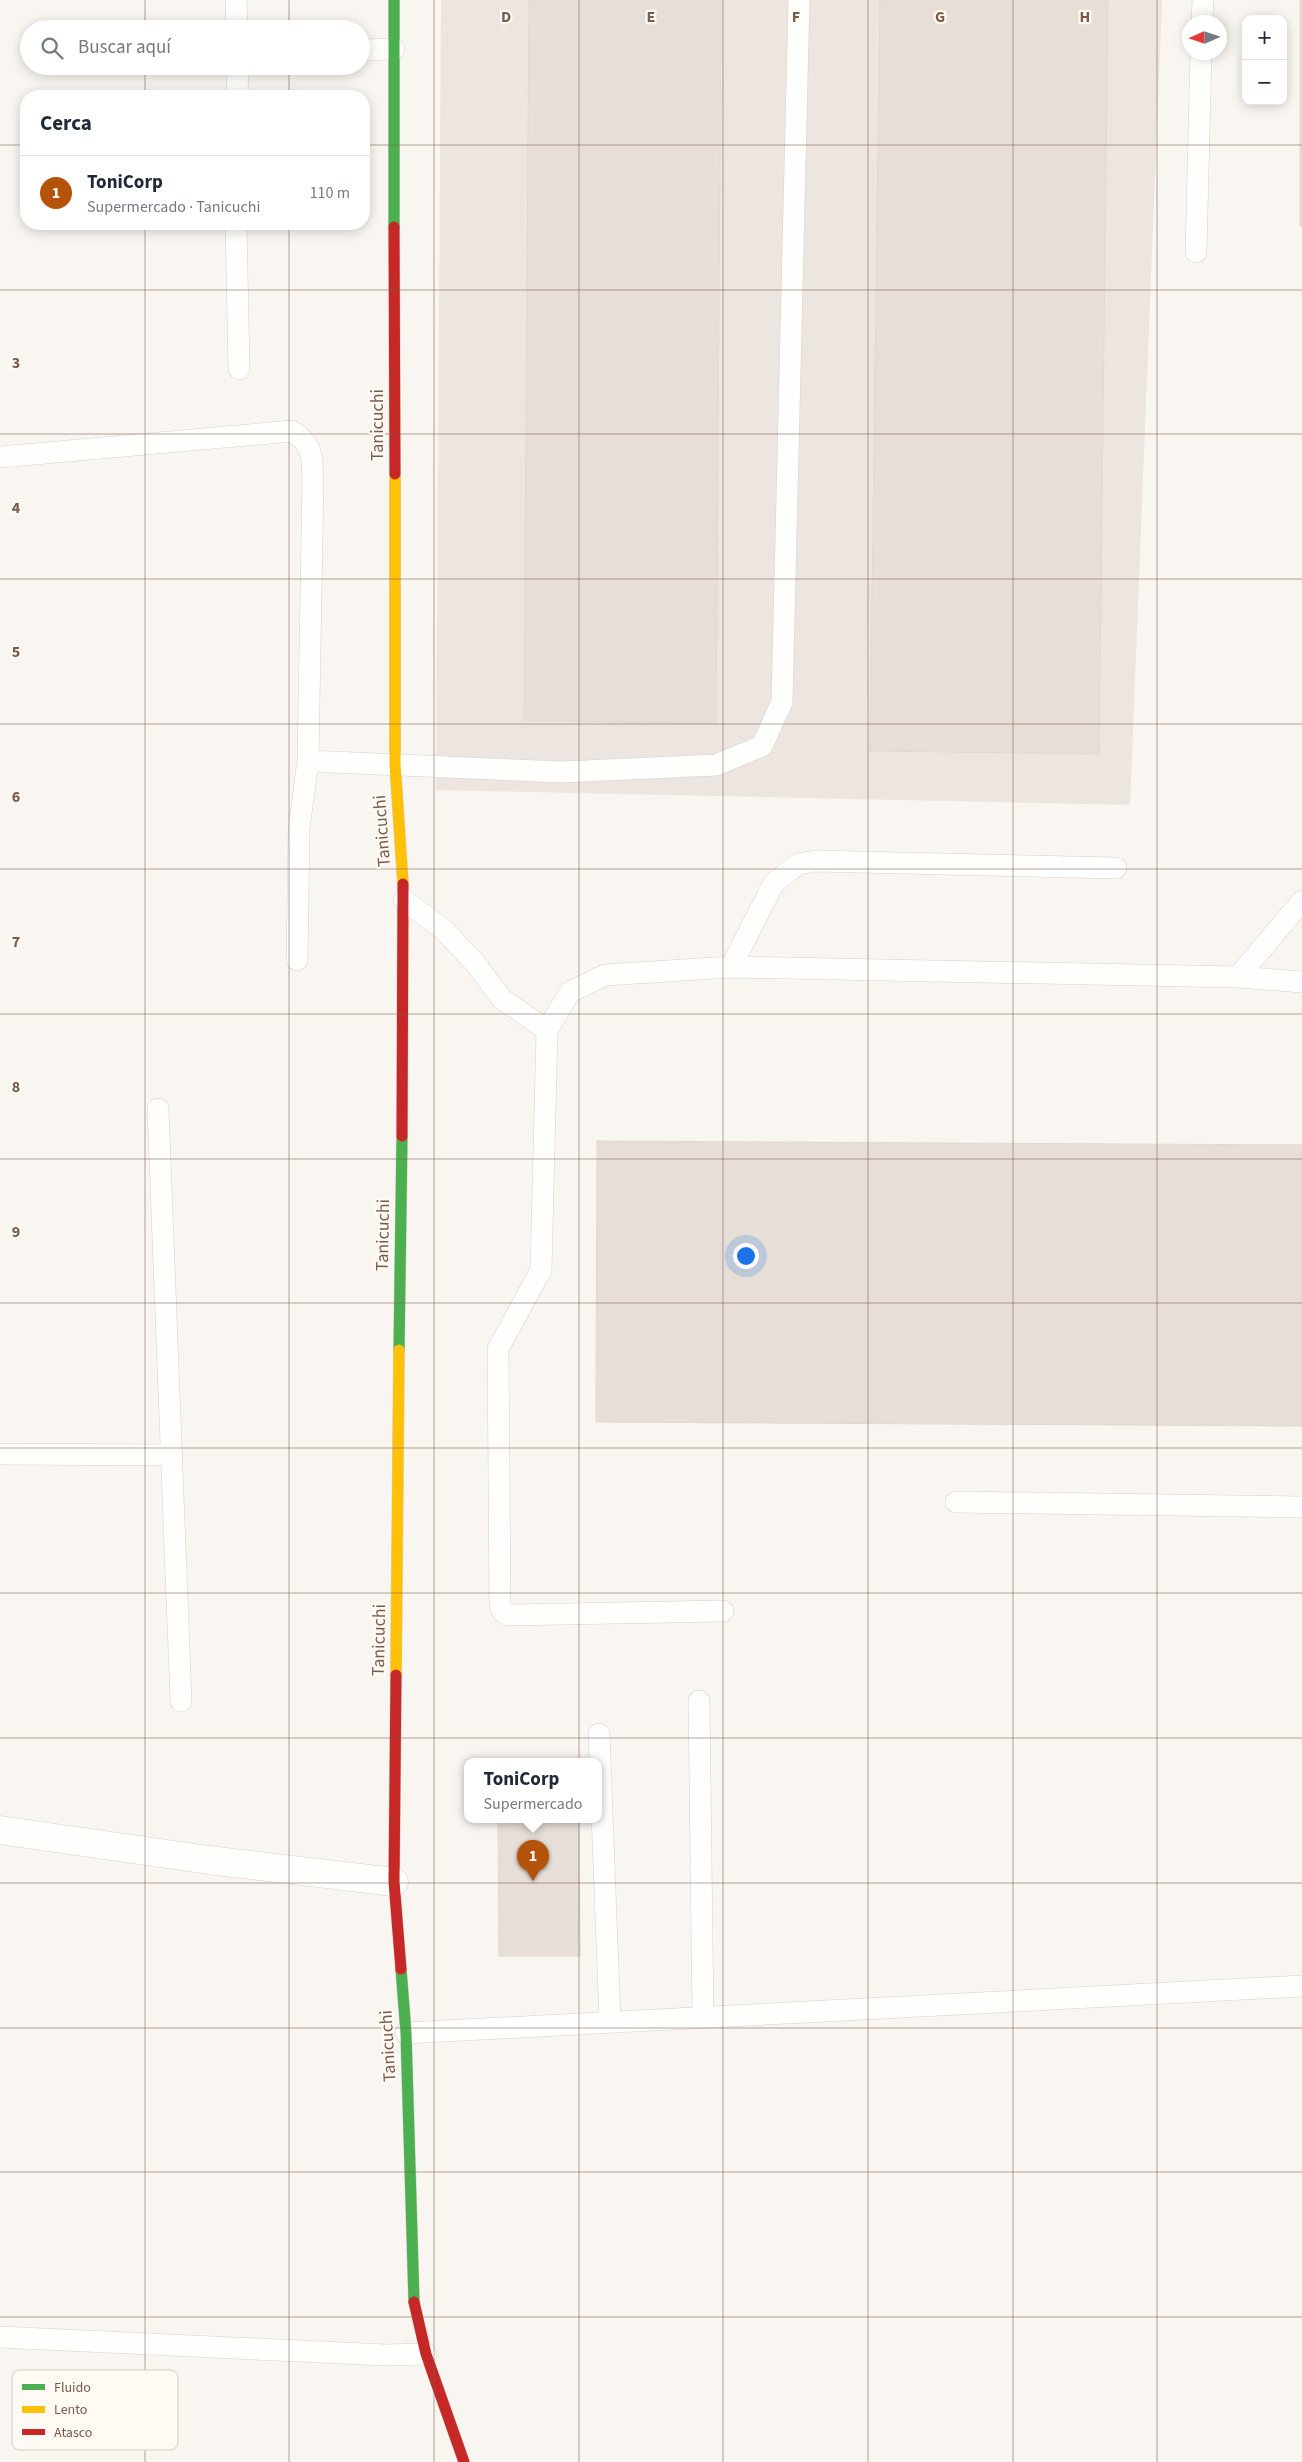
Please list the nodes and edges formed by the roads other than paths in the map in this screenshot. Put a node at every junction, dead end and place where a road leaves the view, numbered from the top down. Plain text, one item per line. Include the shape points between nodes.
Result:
1 (236, 0) edge
2 (394, 0) edge
3 (799, 0) edge
4 (1203, 0) edge
5 (1202, 15) edge
6 (237, 20) edge
7 (394, 49) junction
8 (370, 50) edge
9 (1201, 60) edge
10 (238, 75) edge
11 (238, 90) edge
12 (236, 230) edge
13 (1196, 252) dead end
14 (239, 369) dead end
15 (0, 457) edge
16 (308, 761) junction
17 (395, 764) junction
18 (1116, 868) dead end
19 (404, 900) junction
20 (1302, 901) edge
21 (297, 960) dead end
22 (731, 967) junction
23 (1238, 977) junction
24 (1302, 982) edge
25 (546, 1030) junction
26 (158, 1109) dead end
27 (0, 1454) edge
28 (172, 1455) junction
29 (956, 1502) dead end
30 (1302, 1507) edge
31 (723, 1611) dead end
32 (181, 1700) dead end
33 (699, 1701) dead end
34 (599, 1734) dead end
35 (600, 1758) edge
36 (602, 1813) edge
37 (0, 1830) edge
38 (394, 1882) junction
39 (1302, 1986) edge
40 (703, 2017) junction
41 (610, 2022) junction
42 (406, 2033) junction
43 (0, 2337) edge
44 (426, 2354) junction
45 (464, 2462) edge

1 - 6 lane
2 - 7 street, Tanicuchi
3 - 17 lane via 782,702 762,746 716,765 562,772
4 - 5 lane
7 - 8 lane
7 - 17 street, Tanicuchi
9 - 13 lane
10 - 11 lane
12 - 14 lane
15 - 16 lane via 292,431 305,440 312,454 313,479
16 - 17 lane
16 - 21 lane via 299,828
17 - 19 street, Tanicuchi
18 - 22 lane via 815,861 798,864 774,883
19 - 25 lane via 444,930 502,999
19 - 38 street, Tanicuchi
20 - 23 lane
22 - 23 lane
22 - 25 lane via 605,975 570,992
23 - 24 lane
25 - 31 lane via 541,1270 498,1349 500,1605 509,1615
26 - 28 lane
27 - 28 lane
28 - 32 lane
29 - 30 lane
33 - 40 lane
34 - 35 lane
36 - 41 lane
37 - 38 street
38 - 42 street, Tanicuchi
39 - 40 lane
40 - 41 lane
41 - 42 lane
42 - 44 street, Tanicuchi via 414,2303
43 - 44 lane via 385,2355
44 - 45 street, Tanicuchi

